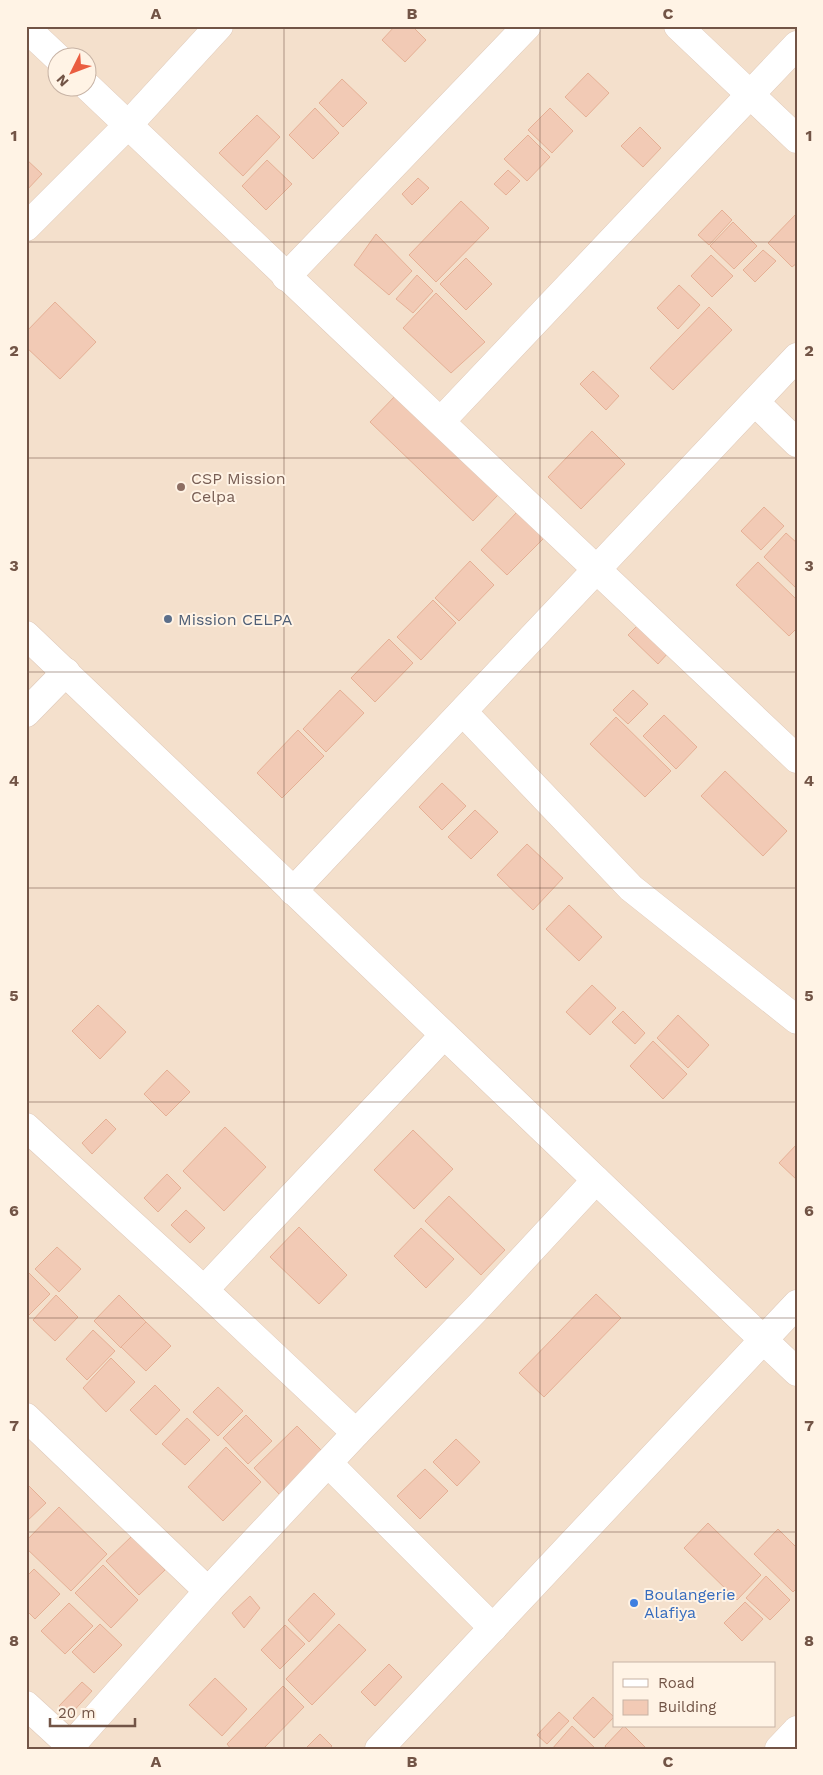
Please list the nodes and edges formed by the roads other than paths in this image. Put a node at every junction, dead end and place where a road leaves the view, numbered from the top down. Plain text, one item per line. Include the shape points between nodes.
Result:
1 (219, 26) edge
2 (527, 26) edge
3 (678, 26) edge
4 (26, 28) edge
5 (797, 45) edge
6 (48, 49) edge
7 (750, 94) junction
8 (98, 96) edge
9 (128, 125) junction
10 (797, 139) edge
11 (26, 227) edge
12 (286, 277) junction
13 (797, 357) edge
14 (755, 402) junction
15 (441, 421) junction
16 (797, 443) edge
17 (597, 570) junction
18 (26, 635) edge
19 (66, 672) junction
20 (463, 712) junction
21 (26, 713) edge
22 (797, 759) edge
23 (293, 891) junction
24 (797, 1020) edge
25 (444, 1035) junction
26 (26, 1127) edge
27 (596, 1180) junction
28 (204, 1290) junction
29 (797, 1304) edge
30 (763, 1340) junction
31 (797, 1372) edge
32 (26, 1417) edge
33 (356, 1433) junction
34 (328, 1463) junction
35 (208, 1591) junction
36 (493, 1628) junction
37 (26, 1705) edge
38 (797, 1730) edge
39 (71, 1748) edge
40 (379, 1749) edge
41 (779, 1749) edge

1 - 9 street
2 - 12 street
3 - 7 street
4 - 6 street
5 - 7 street
7 - 10 street
7 - 15 street
8 - 9 street
9 - 11 street
9 - 12 street
12 - 15 street
13 - 14 street
14 - 16 street
14 - 17 street
15 - 17 street
17 - 20 street
17 - 22 street
18 - 19 street
19 - 21 street
19 - 23 street
20 - 23 street
20 - 24 street via 631,888
23 - 25 street
25 - 27 street
25 - 28 street
26 - 28 street
27 - 30 street
27 - 33 street
28 - 33 street
29 - 30 street
30 - 31 street
30 - 36 street
32 - 35 street
33 - 34 street
34 - 35 street
34 - 36 street
35 - 39 street
36 - 40 street
37 - 39 street
38 - 41 street

